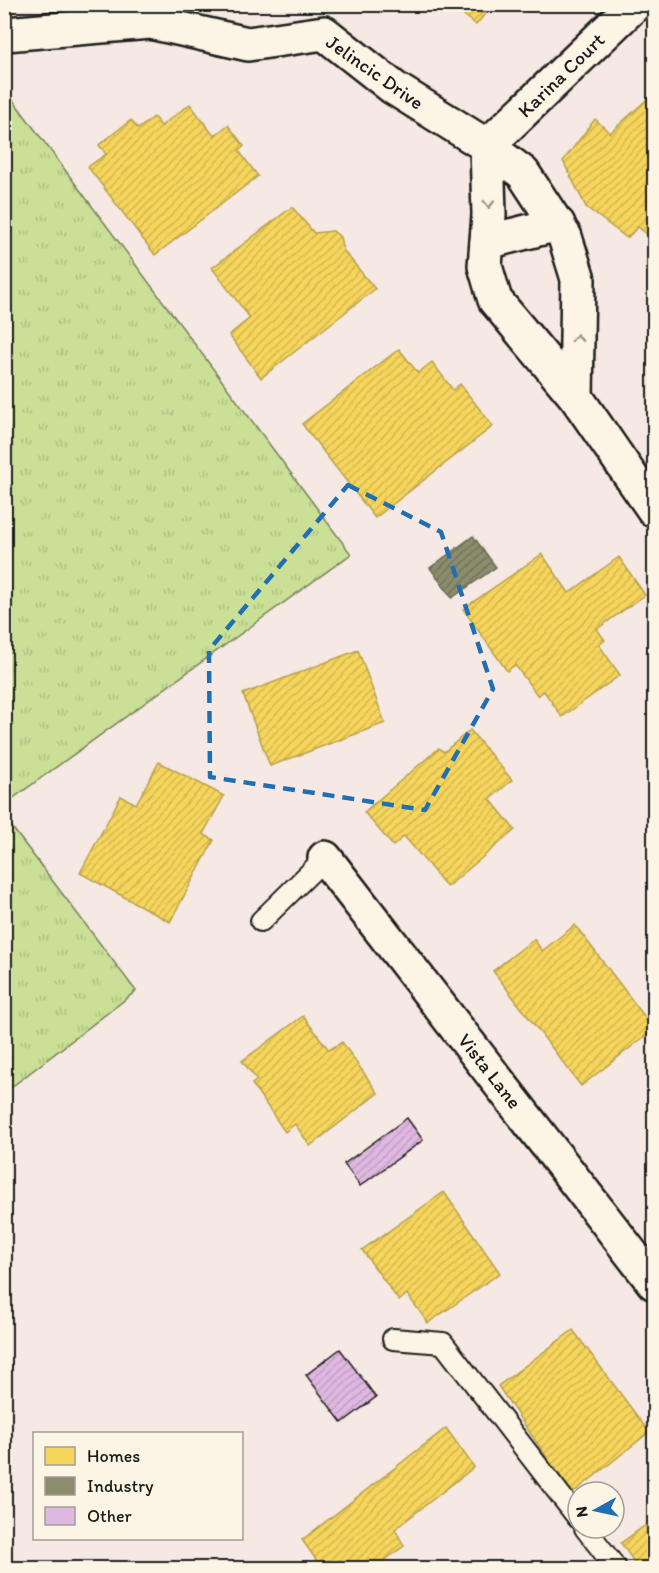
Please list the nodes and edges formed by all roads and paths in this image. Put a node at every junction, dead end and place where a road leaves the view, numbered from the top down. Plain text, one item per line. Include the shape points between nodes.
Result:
1 (635, 4) edge
2 (324, 19) edge
3 (5, 34) edge
4 (488, 146) junction
5 (558, 224) junction
6 (487, 242) junction
7 (576, 397) junction
8 (654, 510) edge
9 (325, 858) joint
10 (261, 921) dead end
11 (654, 1283) edge
12 (393, 1339) dead end
13 (566, 1502) edge
14 (594, 1540) edge
15 (616, 1569) edge

1 - 4 street, Karina Court
2 - 3 street, Jelincic Drive via 248,44 150,22
2 - 4 street, Jelincic Drive via 394,88
4 - 5 street, Jelincic Drive via 524,173
4 -> 6 street
5 - 6 street
7 -> 5 street, Jelincic Drive via 578,279
6 - 7 street via 485,266 495,300
7 - 8 street
9 - 10 lane
9 - 11 street, Vista Lane
12 - 13 lane via 443,1343
14 - 15 lane

